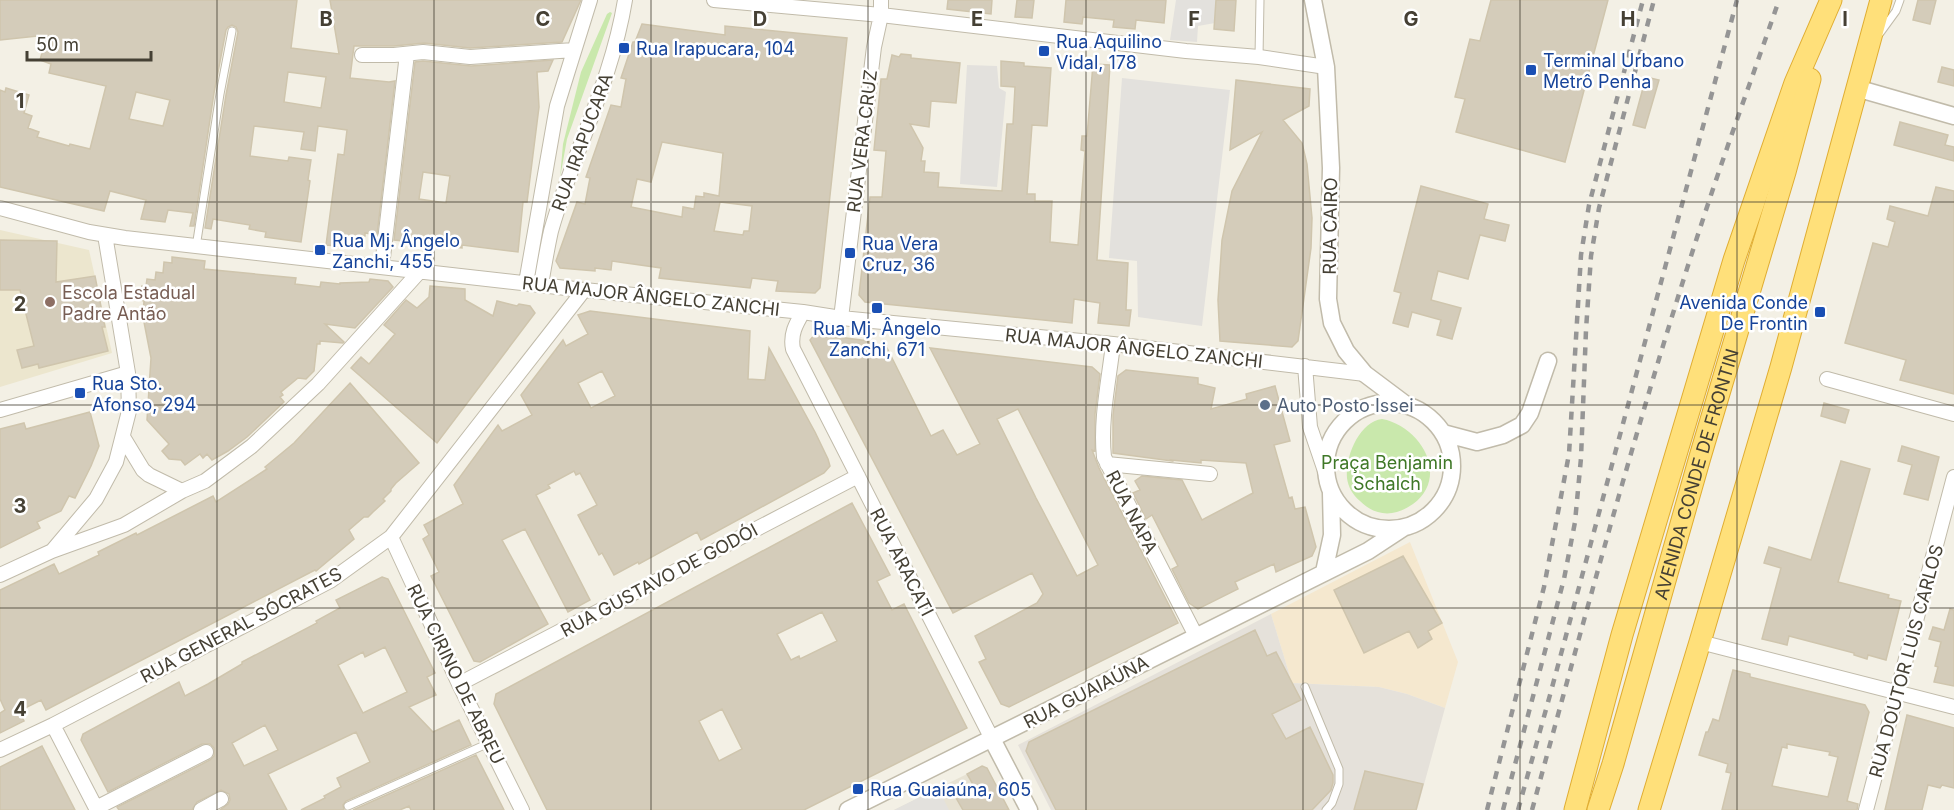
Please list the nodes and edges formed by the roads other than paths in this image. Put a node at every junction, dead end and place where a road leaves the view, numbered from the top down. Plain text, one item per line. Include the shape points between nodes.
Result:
1 (590, 0) edge
2 (625, 0) edge
3 (714, 0) edge
4 (881, 0) edge
5 (1260, 0) edge
6 (1313, 0) edge
7 (1831, 0) edge
8 (1881, 0) edge
9 (1900, 0) edge
10 (880, 15) junction
11 (232, 31) dead end
12 (574, 50) junction
13 (1867, 52) junction
14 (407, 54) junction
15 (362, 55) dead end
16 (1259, 57) junction
17 (1326, 67) junction
18 (1856, 88) junction
19 (1954, 116) edge
20 (0, 208) edge
21 (105, 235) junction
22 (196, 247) junction
23 (382, 266) junction
24 (420, 271) junction
25 (526, 283) junction
26 (541, 285) junction
27 (584, 290) junction
28 (803, 312) junction
29 (841, 318) junction
30 (1113, 344) junction
31 (1548, 361) dead end
32 (1305, 366) junction
33 (128, 373) junction
34 (1365, 374) junction
35 (1827, 379) dead end
36 (1405, 404) junction
37 (0, 410) edge
38 (1954, 414) edge
39 (1443, 433) junction
40 (123, 437) junction
41 (1107, 464) junction
42 (1210, 474) dead end
43 (1326, 474) junction
44 (858, 476) junction
45 (1954, 477) edge
46 (182, 491) junction
47 (1331, 493) junction
48 (1403, 528) junction
49 (391, 537) junction
50 (52, 551) junction
51 (1324, 572) junction
52 (0, 575) edge
53 (1196, 636) junction
54 (1700, 642) junction
55 (459, 684) junction
56 (1305, 687) dead end
57 (1898, 693) junction
58 (1954, 707) edge
59 (53, 724) junction
60 (992, 739) junction
61 (489, 743) junction
62 (0, 750) edge
63 (206, 752) dead end
64 (221, 799) dead end
65 (348, 806) dead end
66 (96, 809) edge
67 (201, 810) edge
68 (522, 810) edge
69 (848, 810) edge
70 (1029, 810) edge
71 (1326, 810) edge
72 (1575, 810) edge
73 (1598, 810) edge
74 (1649, 810) edge
75 (1866, 810) edge

1 - 12 street, RUA IRAPUCARA
2 - 26 street, RUA IRAPUCARA via 608,72 551,233
3 - 10 street
4 - 10 street, RUA VERA CRUZ
5 - 16 lane
6 - 17 street, RUA CAIRO
7 - 72 highway via 1795,82 1734,261 1622,635
7 - 73 highway, AVENIDA CONDE DE FRONTIN via 1785,172
8 - 13 highway
9 - 13 lane
10 - 16 street
10 - 29 street, RUA VERA CRUZ
11 - 22 lane
12 - 14 street via 470,57
12 - 25 street, RUA IRAPUCARA via 557,106
13 - 18 highway
14 - 15 street
14 - 23 street
16 - 17 street
17 - 34 street, RUA CAIRO via 1331,168 1328,299 1332,323 1346,351
18 - 19 street
18 - 54 highway via 1781,367
20 - 21 street, RUA MAJOR ÂNGELO ZANCHI
21 - 22 street, RUA MAJOR ÂNGELO ZANCHI
21 - 33 street
22 - 23 street, RUA MAJOR ÂNGELO ZANCHI
23 - 24 street, RUA MAJOR ÂNGELO ZANCHI
24 - 25 street, RUA MAJOR ÂNGELO ZANCHI
24 - 46 street via 318,384 252,446 205,481
25 - 26 street, RUA MAJOR ÂNGELO ZANCHI
26 - 27 street, RUA MAJOR ÂNGELO ZANCHI
27 - 28 street, RUA MAJOR ÂNGELO ZANCHI
27 - 49 street, RUA GENERAL SÓCRATES
28 - 29 street, RUA MAJOR ÂNGELO ZANCHI
28 - 44 street, RUA ARACATI via 793,332 793,349
29 - 30 street, RUA MAJOR ÂNGELO ZANCHI
30 - 32 street, RUA MAJOR ÂNGELO ZANCHI
30 - 41 street, RUA NAPA via 1103,445
31 - 39 street via 1522,425 1477,442
32 - 34 street, RUA MAJOR ÂNGELO ZANCHI
32 - 43 street via 1310,427
33 - 37 street
33 - 40 street via 129,411
34 - 36 street, RUA MAJOR ÂNGELO ZANCHI
35 - 38 street
36 - 39 street via 1427,415
36 - 43 street via 1387,402 1354,413 1331,440
39 - 48 street via 1450,449 1450,483 1432,512
40 - 46 street via 143,470
40 - 50 street via 116,462 96,499
41 - 42 street
41 - 53 street, RUA NAPA
43 - 47 street
44 - 55 street, RUA GUSTAVO DE GODÓI
44 - 60 street, RUA ARACATI
45 - 57 street, RUA DOUTOR LUIS CARLOS
46 - 50 street via 124,525
47 - 48 street via 1353,519 1386,530
47 - 51 street via 1332,535
48 - 51 street, RUA GUAIAÚNA via 1368,551
49 - 55 street, RUA CIRINO DE ABREU
49 - 59 street, RUA GENERAL SÓCRATES via 330,581
50 - 52 street
51 - 53 street, RUA GUAIAÚNA
53 - 60 street, RUA GUAIAÚNA
54 - 57 street
54 - 74 highway
55 - 61 street, RUA CIRINO DE ABREU
56 - 71 lane via 1339,769 1339,784
57 - 58 street
57 - 75 street, RUA DOUTOR LUIS CARLOS
59 - 62 street, RUA GENERAL SÓCRATES
59 - 66 street
60 - 69 street, RUA GUAIAÚNA
60 - 70 street, RUA ARACATI
61 - 65 lane
61 - 68 street, RUA CIRINO DE ABREU
63 - 66 street
64 - 67 street

